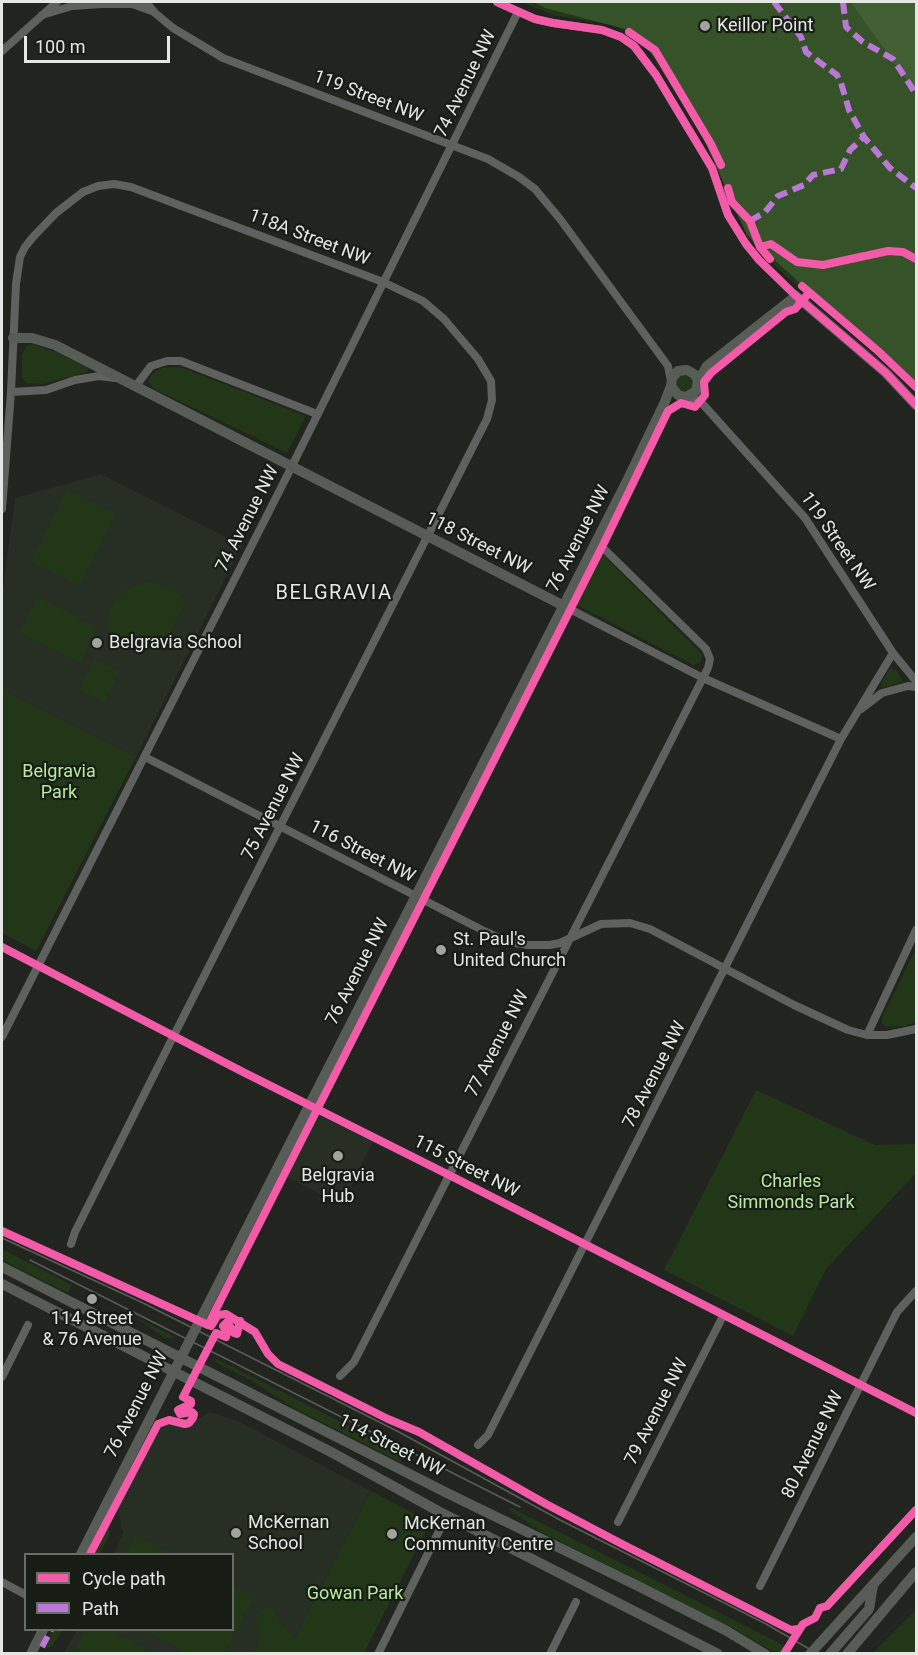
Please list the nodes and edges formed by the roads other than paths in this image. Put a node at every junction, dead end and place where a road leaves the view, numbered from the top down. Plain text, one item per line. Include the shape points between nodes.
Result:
1 (57, 2) edge
2 (146, 2) edge
3 (497, 2) edge
4 (518, 12) junction
5 (155, 13) junction
6 (42, 15) junction
7 (2, 51) edge
8 (452, 145) junction
9 (383, 282) junction
10 (796, 296) junction
11 (13, 338) junction
12 (668, 366) junction
13 (707, 366) junction
14 (684, 370) junction
15 (121, 379) junction
16 (491, 381) joint
17 (671, 384) junction
18 (698, 384) junction
19 (135, 387) junction
20 (11, 392) junction
21 (684, 397) junction
22 (700, 401) junction
23 (664, 404) junction
24 (916, 405) edge
25 (317, 414) junction
26 (291, 467) junction
27 (2, 509) edge
28 (427, 536) junction
29 (596, 541) junction
30 (564, 606) junction
31 (893, 653) junction
32 (703, 678) junction
33 (916, 681) edge
34 (916, 687) edge
35 (853, 716) junction
36 (841, 739) junction
37 (145, 757) junction
38 (281, 827) junction
39 (415, 896) junction
40 (916, 930) edge
41 (568, 939) junction
42 (2, 947) edge
43 (38, 966) junction
44 (726, 969) junction
45 (916, 1029) edge
46 (867, 1035) junction
47 (173, 1036) junction
48 (2, 1038) edge
49 (308, 1104) junction
50 (449, 1174) junction
51 (585, 1244) junction
52 (71, 1245) dead end
53 (2, 1267) edge
54 (2, 1284) edge
55 (916, 1291) edge
56 (723, 1316) junction
57 (28, 1325) dead end
58 (180, 1357) junction
59 (173, 1371) junction
60 (340, 1376) dead end
61 (2, 1377) edge
62 (860, 1385) junction
63 (916, 1413) edge
64 (478, 1445) dead end
65 (916, 1510) edge
66 (447, 1515) junction
67 (618, 1522) dead end
68 (916, 1537) edge
69 (82, 1553) edge
70 (916, 1572) edge
71 (2, 1582) edge
72 (873, 1585) junction
73 (760, 1586) dead end
74 (24, 1594) edge
75 (576, 1602) dead end
76 (820, 1608) dead end
77 (42, 1631) edge
78 (31, 1653) edge
79 (378, 1653) edge
80 (550, 1653) edge
81 (718, 1653) edge
82 (765, 1653) edge
83 (810, 1653) edge
84 (830, 1653) edge
85 (847, 1653) edge

1 - 6 street
2 - 5 street, 119 Street NW
3 - 4 street
4 - 8 street, 74 Avenue NW
4 - 10 street via 553,23 602,30 634,46 712,168 728,215 746,244
5 - 6 street, 119 Street NW via 136,5 113,3 72,6
5 - 8 street, 119 Street NW via 223,58
6 - 7 street
8 - 9 street, 74 Avenue NW
8 - 12 street, 119 Street NW via 505,168 535,189
9 - 11 street, 118A Street NW via 131,187 98,186 83,192 56,213 25,247 18,267
9 - 16 street, 118A Street NW via 435,310 478,359
9 - 25 street, 74 Avenue NW
10 - 13 street
10 - 24 street via 886,373
11 - 15 street, 118 Street NW via 32,338 55,345
11 - 20 street
12 - 14 street
12 - 17 street, 119 Street NW
13 - 14 street
13 - 18 street
14 - 17 street, 76 Avenue NW via 674,374
14 - 18 street via 694,374
15 - 19 street, 118 Street NW
15 - 20 street, 118 Street NW via 99,376 46,390
16 - 28 street, 75 Avenue NW via 487,419
17 - 21 street via 674,392
17 - 23 street, 76 Avenue NW
18 - 21 street via 694,393
18 - 22 street
19 - 25 street via 151,366 181,362
19 - 26 street, 118 Street NW
20 - 27 street
21 - 22 street
21 - 23 street
22 - 31 street, 119 Street NW via 805,518
23 - 29 street, 76 Avenue NW
25 - 26 street, 74 Avenue NW
26 - 28 street, 118 Street NW
26 - 37 street, 74 Avenue NW
28 - 30 street, 118 Street NW
28 - 38 street, 75 Avenue NW
29 - 30 street, 76 Avenue NW
29 - 32 street, 77 Avenue NW via 706,649 710,659
30 - 32 street, 118 Street NW
30 - 39 street, 76 Avenue NW
31 - 33 street, 119 Street NW
31 - 35 street, 78 Avenue NW
32 - 36 street, 118 Street NW
32 - 41 street, 77 Avenue NW
34 - 35 street, 78 Avenue NW via 882,693
35 - 36 street, 78 Avenue NW
36 - 44 street, 78 Avenue NW
37 - 38 street, 116 Street NW
37 - 43 street, 74 Avenue NW
38 - 39 street, 116 Street NW
38 - 47 street, 75 Avenue NW
39 - 41 street, 116 Street NW via 508,942 539,945
39 - 49 street, 76 Avenue NW
40 - 46 street
41 - 44 street, 116 Street NW via 601,924 630,923 650,929
41 - 50 street, 77 Avenue NW
42 - 43 street, 115 Street NW
43 - 47 street, 115 Street NW
43 - 48 street, 74 Avenue NW
44 - 46 street, 116 Street NW via 828,1022
44 - 51 street, 78 Avenue NW
45 - 46 street
47 - 49 street, 115 Street NW
47 - 52 street, 75 Avenue NW
49 - 50 street, 115 Street NW
49 - 58 street, 76 Avenue NW
50 - 51 street, 115 Street NW
50 - 60 street, 77 Avenue NW via 354,1362
51 - 56 street, 115 Street NW
51 - 64 street, 78 Avenue NW via 488,1436
53 - 58 street, 114 Street NW
54 - 59 street, 114 Street NW
55 - 62 street, 80 Avenue NW via 897,1312
56 - 62 street, 115 Street NW
56 - 67 street, 79 Avenue NW
57 - 61 street
58 - 59 street, 76 Avenue NW
58 - 82 street, 114 Street NW
59 - 66 street, 114 Street NW
59 - 69 street, 76 Avenue NW
62 - 63 street, 115 Street NW
62 - 73 street, 80 Avenue NW
65 - 76 street via 827,1606
66 - 79 street
66 - 81 street, 114 Street NW
68 - 72 street
70 - 85 street
71 - 74 street
72 - 83 street
72 - 84 street via 867,1612
75 - 80 street
77 - 78 street

